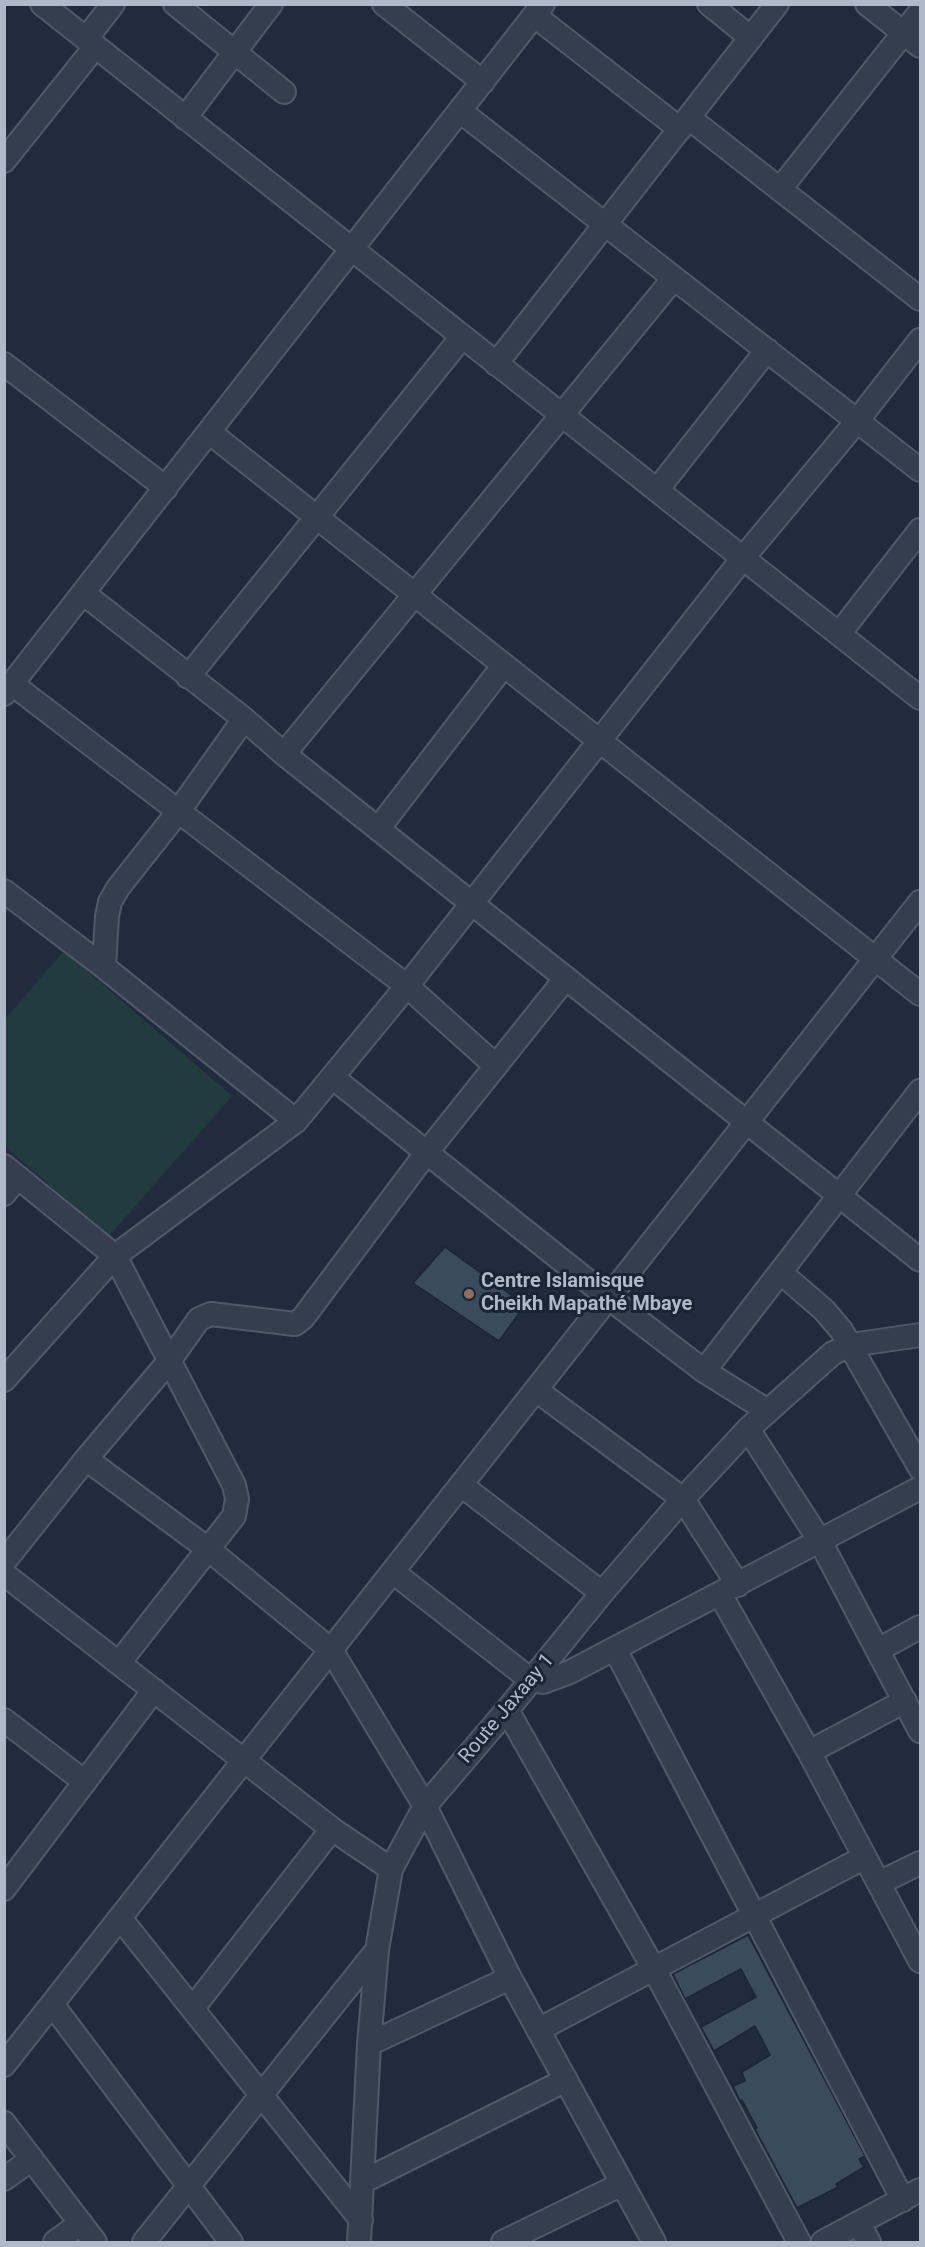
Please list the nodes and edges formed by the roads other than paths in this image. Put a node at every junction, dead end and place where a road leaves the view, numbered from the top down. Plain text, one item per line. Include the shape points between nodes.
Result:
1 (42, 4) edge
2 (113, 4) edge
3 (175, 4) edge
4 (271, 4) edge
5 (384, 4) edge
6 (709, 4) edge
7 (777, 4) edge
8 (867, 4) edge
9 (539, 10) edge
10 (921, 12) edge
11 (751, 38) junction
12 (912, 40) edge
13 (91, 43) junction
14 (234, 52) junction
15 (483, 82) junction
16 (284, 92) dead end
17 (460, 111) junction
18 (185, 118) junction
19 (684, 123) junction
20 (4, 161) edge
21 (780, 189) junction
22 (605, 225) junction
23 (352, 250) junction
24 (674, 278) junction
25 (921, 298) edge
26 (462, 337) junction
27 (921, 340) edge
28 (767, 350) junction
29 (4, 364) edge
30 (496, 364) junction
31 (562, 415) junction
32 (857, 421) junction
33 (209, 432) junction
34 (921, 470) edge
35 (166, 488) junction
36 (657, 490) junction
37 (317, 517) junction
38 (921, 530) edge
39 (743, 558) junction
40 (83, 593) junction
41 (415, 594) junction
42 (839, 634) junction
43 (504, 665) junction
44 (188, 677) junction
45 (8, 689) edge
46 (921, 699) edge
47 (244, 719) junction
48 (600, 741) junction
49 (284, 754) junction
50 (178, 812) junction
51 (378, 829) junction
52 (4, 891) edge
53 (921, 902) edge
54 (472, 903) junction
55 (876, 959) junction
56 (104, 967) junction
57 (566, 978) junction
58 (407, 986) junction
59 (921, 994) edge
60 (496, 1066) junction
61 (332, 1077) junction
62 (921, 1091) edge
63 (296, 1121) junction
64 (747, 1122) junction
65 (427, 1152) junction
66 (9, 1179) edge
67 (840, 1196) junction
68 (115, 1256) junction
69 (921, 1260) edge
70 (781, 1273) junction
71 (609, 1298) junction
72 (921, 1335) edge
73 (851, 1345) junction
74 (170, 1360) junction
75 (704, 1371) junction
76 (4, 1380) edge
77 (536, 1390) junction
78 (768, 1411) junction
79 (748, 1429) junction
80 (86, 1459) junction
81 (921, 1468) edge
82 (461, 1485) junction
83 (921, 1488) edge
84 (683, 1499) junction
85 (820, 1541) junction
86 (208, 1549) junction
87 (4, 1562) edge
88 (393, 1572) junction
89 (4, 1574) edge
90 (729, 1589) junction
91 (602, 1593) junction
92 (921, 1627) edge
93 (615, 1649) junction
94 (331, 1650) junction
95 (878, 1650) junction
96 (119, 1663) junction
97 (531, 1680) junction
98 (154, 1690) junction
99 (905, 1701) junction
100 (507, 1710) junction
101 (4, 1720) edge
102 (921, 1731) edge
103 (809, 1752) junction
104 (244, 1761) junction
105 (85, 1782) junction
106 (425, 1806) junction
107 (332, 1829) junction
108 (865, 1857) junction
109 (921, 1863) edge
110 (391, 1869) junction
111 (879, 1883) junction
112 (4, 1889) edge
113 (754, 1916) junction
114 (120, 1918) junction
115 (376, 1950) junction
116 (921, 1961) edge
117 (654, 1969) junction
118 (510, 1978) junction
119 (52, 2004) junction
120 (193, 2008) junction
121 (538, 2030) junction
122 (369, 2044) junction
123 (4, 2065) edge
124 (566, 2080) junction
125 (262, 2096) junction
126 (4, 2123) edge
127 (32, 2159) junction
128 (4, 2179) edge
129 (362, 2182) junction
130 (622, 2184) junction
131 (189, 2187) junction
132 (912, 2195) edge
133 (361, 2220) junction
134 (81, 2223) junction
135 (864, 2233) edge
136 (55, 2242) edge
137 (95, 2242) edge
138 (144, 2242) edge
139 (231, 2242) edge
140 (359, 2242) edge
141 (503, 2242) edge
142 (654, 2242) edge
143 (799, 2242) edge
144 (823, 2242) edge

1 - 13 street
2 - 13 street
3 - 14 street
4 - 14 street
5 - 15 street
6 - 11 street
7 - 11 street
8 - 12 street
9 - 15 street
9 - 19 street
10 - 12 street
11 - 19 street
12 - 21 street
13 - 18 street
13 - 20 street
14 - 16 street
14 - 18 street
15 - 17 street
17 - 22 street
17 - 23 street
18 - 23 street
19 - 21 street
19 - 22 street
21 - 25 street
22 - 24 street
22 - 30 street
23 - 26 street
23 - 33 street
24 - 28 street
24 - 31 street
26 - 30 street
26 - 37 street
27 - 32 street
28 - 32 street
28 - 36 street
29 - 35 street
30 - 31 street
31 - 36 street
31 - 41 street
32 - 34 street
32 - 39 street
33 - 35 street
33 - 37 street
35 - 40 street
36 - 39 street
37 - 41 street
37 - 44 street
38 - 42 street
39 - 42 street
39 - 48 street
40 - 44 street
40 - 45 street
41 - 43 street
41 - 49 street
42 - 46 street
43 - 48 street
43 - 51 street
44 - 47 street
45 - 50 street
47 - 49 street
47 - 50 street
48 - 54 street
48 - 55 street
49 - 51 street
50 - 56 street via 110,902
50 - 58 street
51 - 54 street
52 - 56 street
53 - 55 street
54 - 57 street
54 - 58 street
55 - 59 street
55 - 64 street
56 - 63 street
57 - 60 street
57 - 64 street
58 - 60 street
58 - 61 street
60 - 65 street
61 - 63 street
61 - 65 street
62 - 67 street
63 - 68 street
64 - 67 street
64 - 71 street
65 - 71 street
65 - 74 street via 303,1318 295,1324 211,1314 200,1318
66 - 68 street
67 - 69 street
67 - 70 street
68 - 74 street
68 - 76 street
70 - 73 street via 824,1310
70 - 75 street
71 - 75 street
71 - 77 street
72 - 73 street, Route Jaxaay 1
73 - 78 street, Route Jaxaay 1 via 833,1353
73 - 81 street
74 - 80 street
74 - 86 street via 234,1485 237,1499 234,1516
75 - 78 street
77 - 82 street
77 - 84 street
78 - 79 street, Route Jaxaay 1
79 - 84 street, Route Jaxaay 1
79 - 85 street
80 - 86 street
80 - 87 street
82 - 88 street
82 - 91 street
83 - 85 street
84 - 90 street
84 - 91 street, Route Jaxaay 1
85 - 90 street
85 - 95 street
86 - 94 street
86 - 96 street
88 - 94 street
88 - 97 street
89 - 96 street
90 - 93 street
90 - 103 street
91 - 97 street, Route Jaxaay 1
92 - 95 street
93 - 97 street via 552,1681
93 - 113 street
94 - 104 street
94 - 106 street
95 - 99 street
96 - 98 street
97 - 100 street, Route Jaxaay 1
98 - 104 street
98 - 105 street
99 - 102 street
99 - 103 street
100 - 106 street, Route Jaxaay 1
100 - 117 street
101 - 105 street
103 - 108 street
104 - 107 street
104 - 114 street
105 - 112 street
106 - 110 street, Route Jaxaay 1
106 - 118 street
107 - 110 street
107 - 120 street
108 - 111 street
108 - 113 street
109 - 111 street
110 - 115 street, Route Jaxaay 1
111 - 116 street
113 - 117 street
113 - 132 street
114 - 119 street
114 - 120 street
115 - 122 street, Route Jaxaay 1
115 - 125 street
117 - 121 street
117 - 143 street
118 - 121 street
118 - 122 street
119 - 123 street
119 - 131 street
120 - 125 street
121 - 124 street
122 - 129 street, Route Jaxaay 1
124 - 129 street
124 - 130 street
125 - 131 street
125 - 133 street
126 - 127 street
127 - 128 street
127 - 134 street
129 - 133 street, Route Jaxaay 1
130 - 141 street
130 - 142 street
131 - 138 street
131 - 139 street
132 - 135 street
133 - 140 street, Route Jaxaay 1
134 - 136 street
134 - 137 street
135 - 144 street

